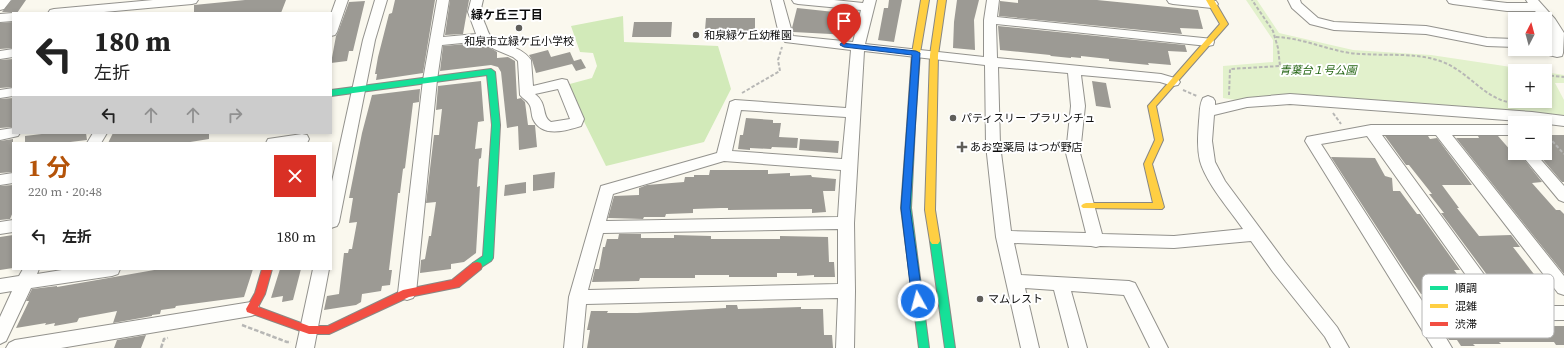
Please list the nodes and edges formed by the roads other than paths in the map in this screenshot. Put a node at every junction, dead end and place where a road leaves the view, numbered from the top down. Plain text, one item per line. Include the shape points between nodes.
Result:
1 (5, 0) edge
2 (192, 0) edge
3 (342, 0) edge
4 (381, 0) edge
5 (443, 0) edge
6 (477, 0) edge
7 (777, 0) edge
8 (798, 0) edge
9 (925, 0) edge
10 (942, 0) edge
11 (993, 0) edge
12 (1173, 0) edge
13 (1294, 0) edge
14 (1453, 0) edge
15 (1211, 2) edge
16 (869, 3) edge
17 (1536, 3) edge
18 (170, 5) edge
19 (0, 6) edge
20 (68, 12) edge
21 (1543, 12) edge
22 (12, 17) edge
23 (0, 18) edge
24 (333, 19) edge
25 (990, 20) junction
26 (1552, 24) edge
27 (484, 37) junction
28 (436, 42) junction
29 (1208, 42) junction
30 (1508, 43) edge
31 (858, 46) junction
32 (1552, 51) edge
33 (12, 53) edge
34 (916, 53) junction
35 (0, 55) edge
36 (934, 55) junction
37 (992, 62) junction
38 (1074, 70) junction
39 (430, 80) junction
40 (1171, 83) junction
41 (359, 89) junction
42 (12, 92) edge
43 (527, 92) dead end
44 (332, 93) edge
45 (0, 94) edge
46 (853, 113) junction
47 (1564, 121) edge
48 (1552, 129) edge
49 (1564, 129) edge
50 (1371, 130) junction
51 (1440, 130) junction
52 (12, 133) edge
53 (1508, 133) edge
54 (0, 135) edge
55 (302, 138) edge
56 (279, 142) edge
57 (724, 156) junction
58 (1533, 160) edge
59 (849, 165) junction
60 (12, 178) edge
61 (0, 180) edge
62 (1564, 196) edge
63 (1086, 206) junction
64 (332, 217) edge
65 (846, 223) junction
66 (12, 226) edge
67 (597, 227) junction
68 (0, 228) edge
69 (1255, 234) junction
70 (1004, 237) junction
71 (1096, 241) junction
72 (100, 270) edge
73 (267, 270) edge
74 (321, 270) edge
75 (1474, 274) edge
76 (1553, 274) edge
77 (1554, 275) edge
78 (28, 276) edge
79 (1014, 281) junction
80 (1061, 284) junction
81 (0, 286) edge
82 (1564, 288) edge
83 (847, 291) junction
84 (407, 293) junction
85 (578, 297) junction
86 (251, 310) junction
87 (1421, 314) edge
88 (309, 330) junction
89 (0, 336) edge
90 (1437, 338) edge
91 (299, 345) edge
92 (14, 348) edge
93 (573, 348) edge
94 (845, 348) edge
95 (924, 348) edge
96 (950, 348) edge
97 (1030, 348) edge
98 (1078, 348) edge
99 (1159, 348) edge
100 (1340, 348) edge
101 (1443, 348) edge

1 - 19 street
2 - 18 street
3 - 24 street
4 - 41 street via 369,40
5 - 28 street
6 - 27 street via 474,12
7 - 31 street via 785,34 789,39
8 - 16 street
9 - 34 street
10 - 36 street
11 - 25 street
12 - 15 street
13 - 30 street via 1314,21 1334,26 1426,30 1487,42
14 - 17 street via 1507,7
15 - 29 street via 1224,24
16 - 31 street
17 - 21 street
18 - 20 street
22 - 23 street
25 - 29 street
25 - 37 street
26 - 32 street via 1558,34 1557,52
27 - 28 street
27 - 43 street via 518,54 524,60
28 - 39 street
29 - 40 street
31 - 34 street
31 - 46 street
33 - 35 street
34 - 36 street
34 - 95 street via 906,208
36 - 37 street
36 - 96 street via 930,210
37 - 38 street
37 - 70 street via 994,145
38 - 40 street via 1161,78
38 - 63 street via 1078,106 1073,152
39 - 41 street
39 - 84 street
39 - 84 street via 491,72 496,125 488,258 455,284
40 - 63 street via 1152,106 1159,140 1148,164 1159,207
41 - 44 street
41 - 64 street
42 - 45 street
46 - 57 street via 736,105
46 - 59 street
47 - 69 street via 1325,101 1265,99 1207,107 1205,141 1208,162 1227,196
48 - 49 street
50 - 51 street
50 - 75 street
50 - 87 street via 1312,141
51 - 53 street
51 - 76 street
52 - 54 street
55 - 56 street
57 - 59 street
57 - 67 street via 606,190
58 - 62 street
59 - 65 street
60 - 61 street
63 - 71 street
65 - 67 street
65 - 83 street
66 - 68 street
67 - 85 street
69 - 71 street via 1174,242
69 - 100 street via 1331,332
70 - 71 street
70 - 79 street
72 - 78 street
73 - 86 street via 260,294
74 - 88 street
77 - 82 street
78 - 81 street
78 - 89 street
79 - 80 street
79 - 97 street
80 - 98 street
80 - 99 street via 1129,288
83 - 85 street
83 - 94 street
84 - 88 street via 328,330
85 - 93 street
86 - 88 street
86 - 92 street
88 - 91 street
90 - 101 street

